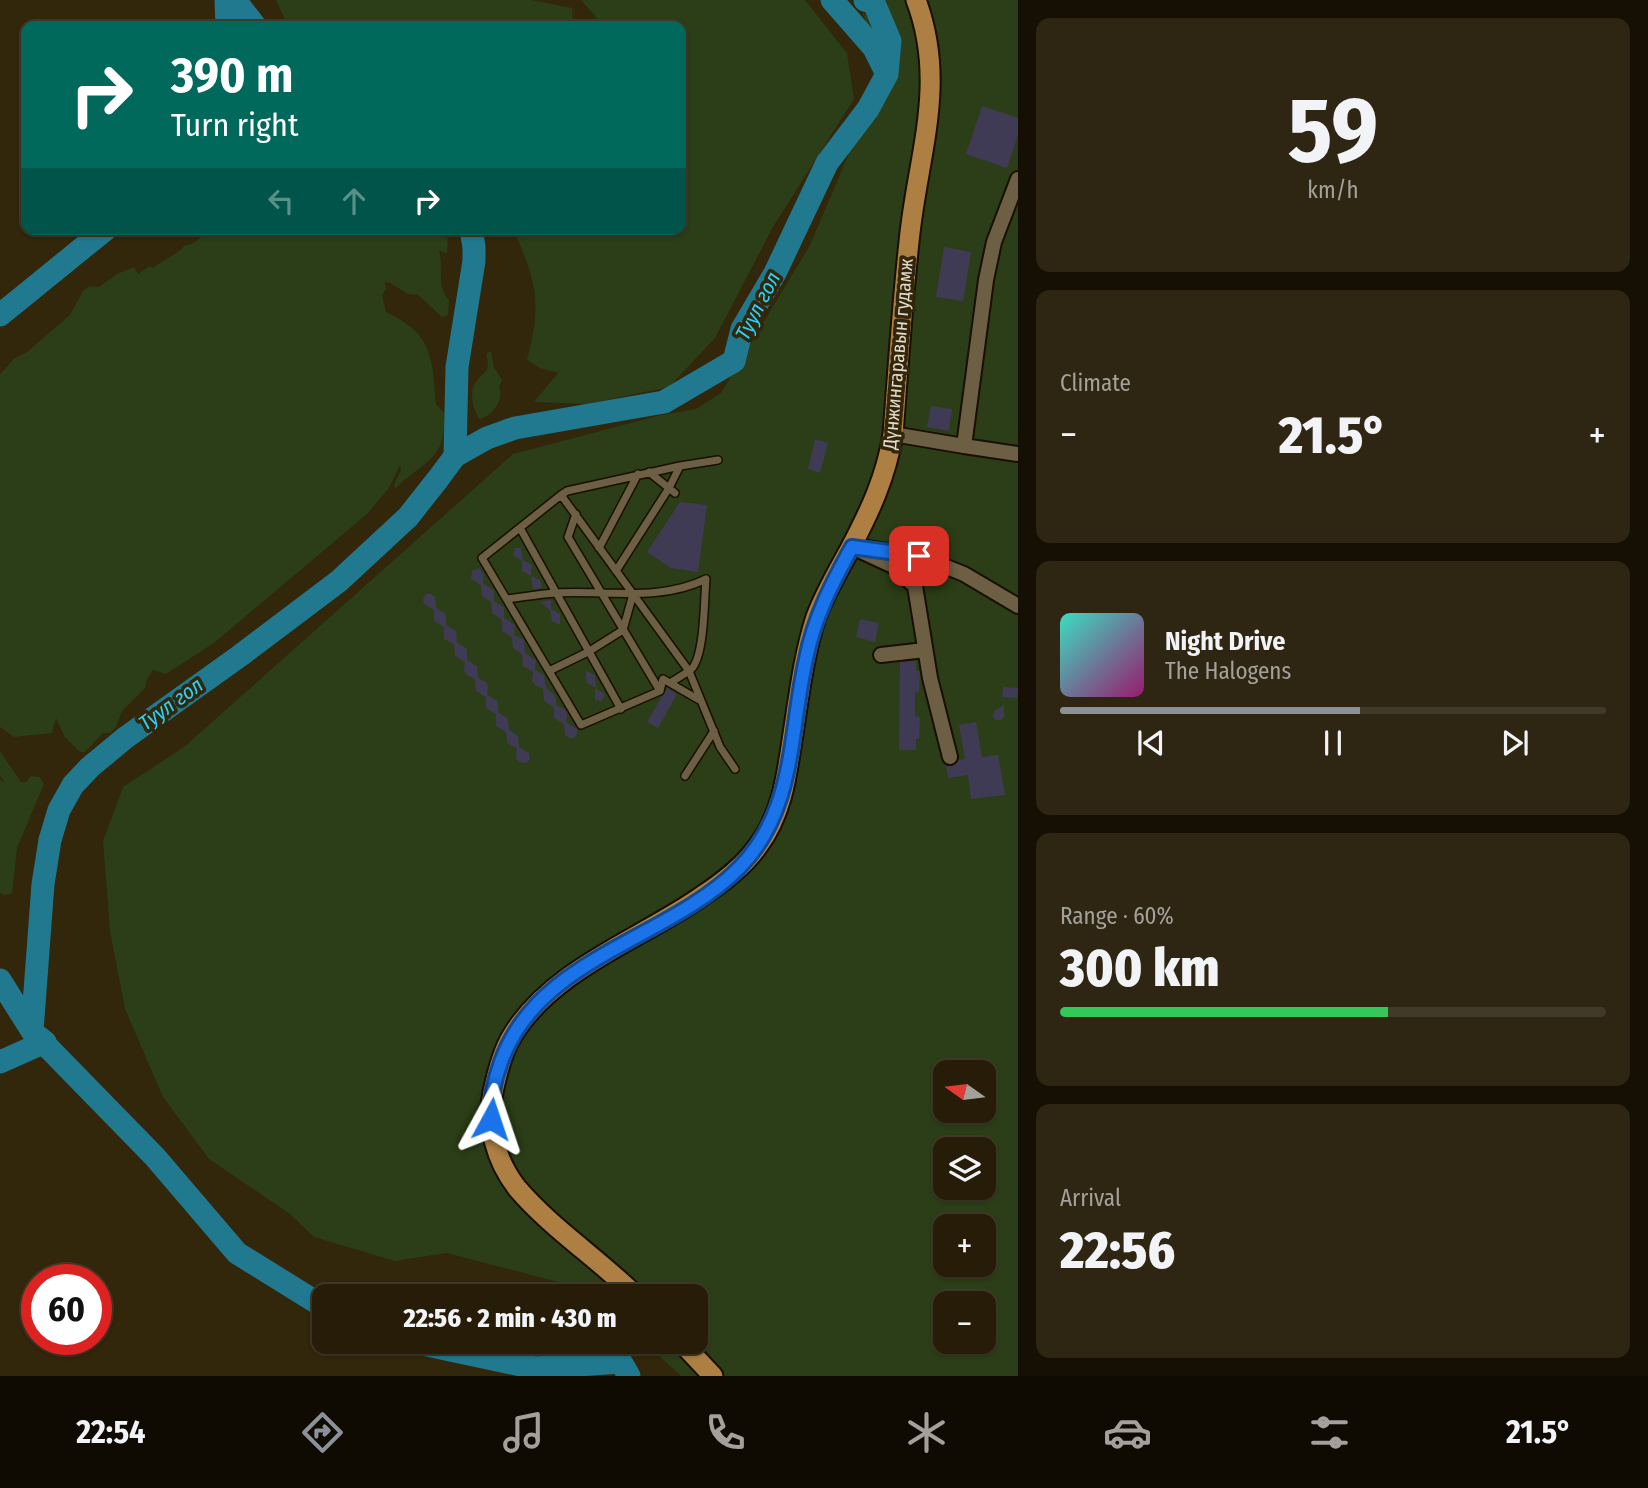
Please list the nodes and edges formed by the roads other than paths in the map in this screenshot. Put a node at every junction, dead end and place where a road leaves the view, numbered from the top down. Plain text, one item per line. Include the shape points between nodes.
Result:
1 (916, 0) edge
2 (1018, 179) edge
3 (893, 434) junction
4 (964, 446) junction
5 (1018, 454) edge
6 (718, 460) dead end
7 (680, 466) junction
8 (649, 472) junction
9 (638, 474) junction
10 (672, 491) junction
11 (561, 495) junction
12 (576, 514) junction
13 (520, 528) junction
14 (852, 547) junction
15 (599, 548) junction
16 (617, 571) junction
17 (600, 592) junction
18 (555, 593) junction
19 (633, 594) junction
20 (507, 599) junction
21 (1018, 606) edge
22 (623, 630) junction
23 (925, 650) junction
24 (588, 652) junction
25 (881, 655) dead end
26 (549, 671) junction
27 (689, 671) junction
28 (670, 683) junction
29 (660, 691) junction
30 (701, 701) junction
31 (621, 709) junction
32 (714, 731) junction
33 (950, 757) dead end
34 (735, 769) dead end
35 (685, 776) dead end
36 (622, 1284) edge
37 (692, 1354) edge
38 (713, 1376) edge

1 - 3 main road, Дүнжингаравын гудамж via 930,49 931,89 909,239
2 - 4 street via 994,242 986,280
3 - 4 street
3 - 14 main road, Дүнжингаравын гудамж via 884,477
4 - 5 street
6 - 7 lane
7 - 8 lane
7 - 10 lane
8 - 9 lane
8 - 10 lane
9 - 11 lane
9 - 15 lane
10 - 16 lane
11 - 12 lane
11 - 13 lane
12 - 15 lane
12 - 17 lane via 568,537
13 - 18 lane
13 - 20 lane via 482,558
14 - 21 street via 919,556 964,574
14 - 23 street via 893,566 915,586
14 - 36 main road, Дүнжингаравын гудамж via 817,617 799,692 784,791 759,845 724,881 597,959 544,999 512,1036 496,1076 490,1104 500,1161 539,1211
15 - 16 lane
16 - 19 lane
17 - 18 lane
17 - 19 lane
17 - 22 lane
18 - 20 lane
18 - 24 lane
19 - 22 lane
19 - 27 lane
19 - 27 lane via 688,588 706,579 699,654
20 - 26 lane
22 - 24 lane
22 - 29 lane
23 - 25 street
23 - 33 street
24 - 26 lane
24 - 31 lane
26 - 31 lane via 581,725
27 - 28 lane
27 - 30 lane
28 - 29 lane via 663,679
28 - 30 lane
29 - 31 lane
30 - 32 lane
32 - 34 lane
32 - 35 lane
37 - 38 main road

